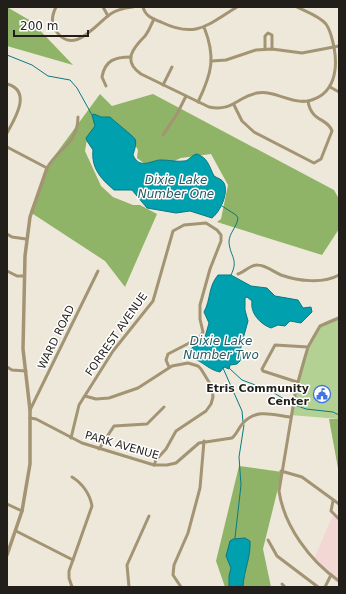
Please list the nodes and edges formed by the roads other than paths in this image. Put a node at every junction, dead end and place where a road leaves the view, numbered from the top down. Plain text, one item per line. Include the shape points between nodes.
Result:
1 (56, 7) edge
2 (104, 7) edge
3 (133, 7) edge
4 (143, 7) edge
5 (237, 7) edge
6 (297, 7) edge
7 (111, 8) edge
8 (113, 12) junction
9 (108, 16) junction
10 (154, 19) junction
11 (204, 27) junction
12 (339, 46) edge
13 (334, 47) junction
14 (265, 49) junction
15 (272, 49) junction
16 (131, 56) junction
17 (212, 61) junction
18 (172, 67) dead end
19 (334, 80) junction
20 (339, 82) edge
21 (7, 84) edge
22 (163, 85) junction
23 (106, 86) dead end
24 (330, 87) junction
25 (339, 92) edge
26 (186, 96) junction
27 (308, 101) junction
28 (198, 102) junction
29 (234, 105) junction
30 (78, 117) dead end
31 (7, 133) edge
32 (163, 135) dead end
33 (7, 147) edge
34 (47, 168) junction
35 (7, 234) edge
36 (26, 239) junction
37 (7, 271) edge
38 (98, 271) dead end
39 (238, 274) dead end
40 (339, 275) edge
41 (24, 276) junction
42 (339, 318) edge
43 (308, 347) junction
44 (7, 367) edge
45 (169, 368) junction
46 (26, 371) junction
47 (297, 382) junction
48 (85, 396) junction
49 (164, 407) dead end
50 (30, 410) junction
51 (290, 417) junction
52 (30, 418) junction
53 (71, 438) junction
54 (204, 441) junction
55 (99, 449) junction
56 (154, 465) junction
57 (281, 471) junction
58 (72, 477) dead end
59 (333, 501) junction
60 (7, 504) edge
61 (339, 504) edge
62 (22, 511) junction
63 (149, 516) dead end
64 (339, 519) edge
65 (16, 531) junction
66 (268, 540) dead end
67 (7, 555) edge
68 (73, 560) junction
69 (331, 576) junction
70 (339, 581) edge
71 (72, 587) edge
72 (129, 587) edge
73 (181, 587) edge
74 (318, 587) edge
75 (325, 587) edge

1 - 9 street via 52,18 54,27 60,35 72,40 82,38
2 - 9 street
3 - 8 street
4 - 10 street via 146,14
5 - 11 street
6 - 13 street via 322,20 330,31
7 - 8 street
8 - 9 street
10 - 11 street via 181,30
10 - 16 street via 146,34 134,46
11 - 17 street
12 - 13 street
13 - 15 street via 302,52
13 - 19 street
14 - 15 street
14 - 15 street via 265,36 268,33 272,36
14 - 17 street via 246,52 226,60
16 - 22 street via 132,65 138,72
16 - 23 street via 116,58 107,64 102,77
17 - 28 street via 210,78
18 - 22 street
19 - 20 street
19 - 24 street
21 - 31 street via 17,92 20,108
22 - 26 street
24 - 25 street
24 - 27 street via 320,96
26 - 28 street
26 - 32 street
27 - 29 street via 295,101 261,93 248,96
27 - 29 street via 313,115 330,126 332,131 321,159 314,163 254,132 242,121
28 - 29 street via 216,109
30 - 34 street via 78,129 73,139
33 - 34 street
34 - 36 street via 30,217
35 - 36 street
36 - 41 street
37 - 41 street
38 - 50 street, WARD ROAD
39 - 40 street via 258,265 288,277 314,281
41 - 46 street via 22,340
42 - 43 street via 320,326
43 - 47 street
43 - 47 street via 275,345 262,369
44 - 46 street
45 - 48 street via 138,388 108,398 96,399
45 - 48 street, FORREST AVENUE via 166,360 168,354 202,334 200,305 221,241 221,235 217,230 202,222 176,228 153,301 117,346
45 - 56 street via 188,363 198,366 211,383 213,397 206,411 176,431
46 - 50 street
47 - 51 street
48 - 53 street, FORREST AVENUE via 77,410
49 - 55 street via 147,424 114,426
50 - 52 street
51 - 54 street, PARK AVENUE via 271,413 256,414 244,422 232,438
51 - 57 street
52 - 53 street, PARK AVENUE
52 - 62 street via 30,464
53 - 55 street, PARK AVENUE
54 - 56 street, PARK AVENUE via 195,445 176,463
54 - 73 street via 200,488 188,533 174,565 173,575
55 - 56 street, PARK AVENUE
57 - 59 street via 302,477
57 - 69 street via 280,496 292,528 305,548
58 - 68 street via 80,482 91,498 92,506
59 - 61 street
59 - 64 street via 331,511
60 - 62 street
62 - 65 street
63 - 72 street via 127,565
65 - 67 street
65 - 68 street
66 - 74 street via 277,556
68 - 71 street via 69,571
69 - 70 street
69 - 75 street

